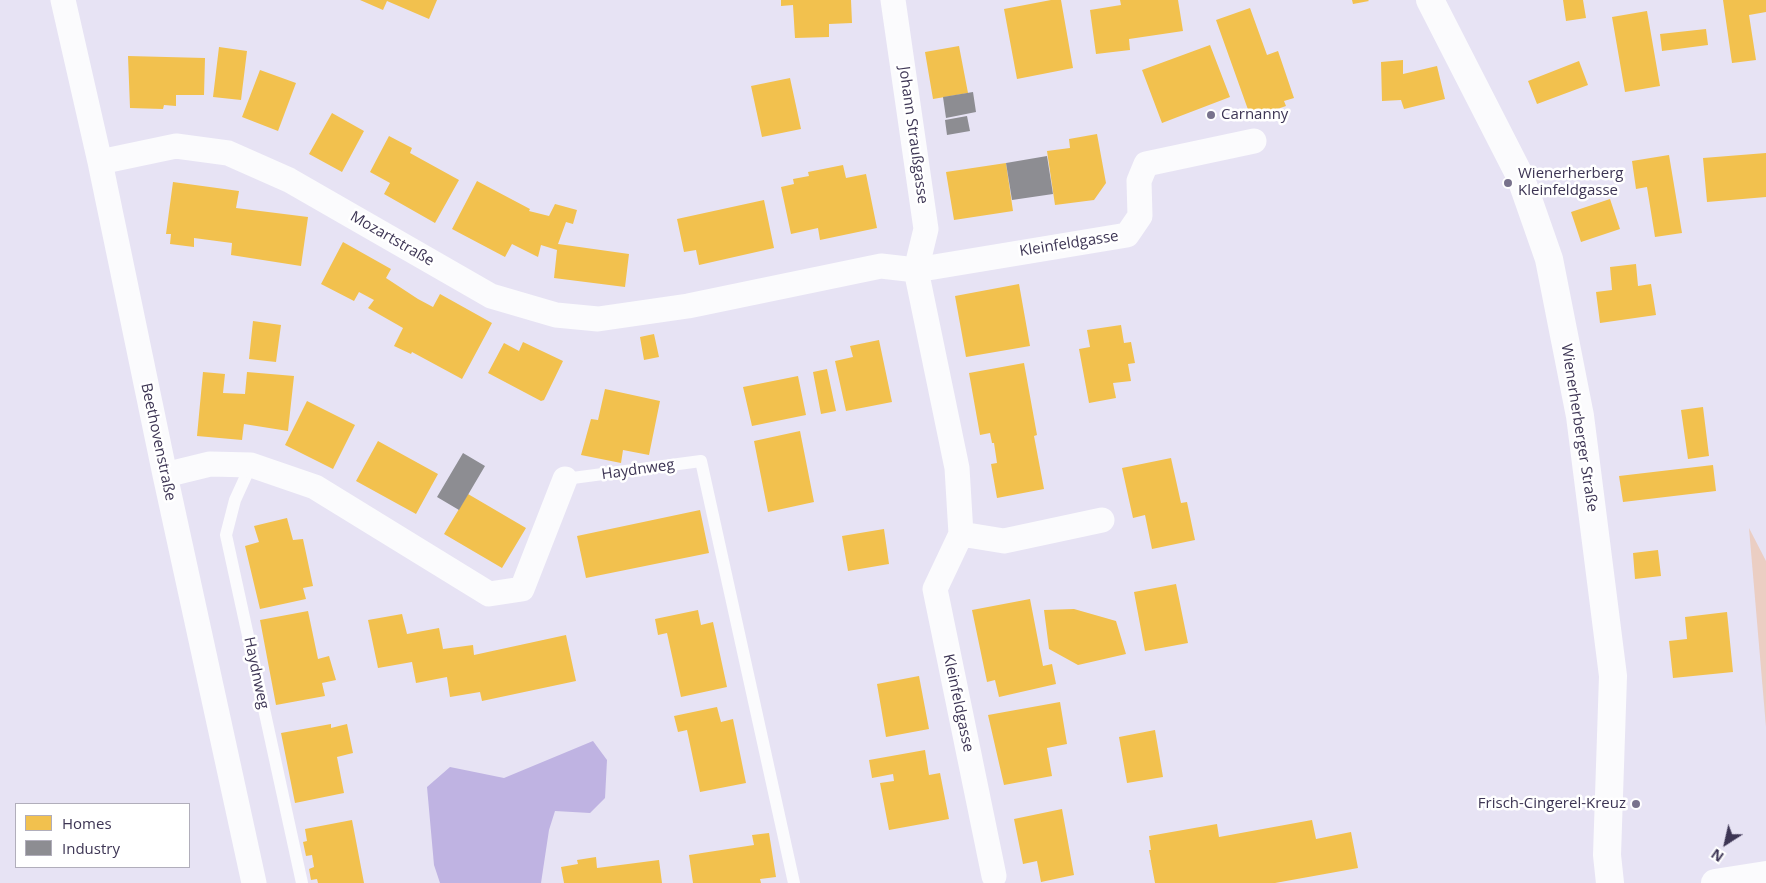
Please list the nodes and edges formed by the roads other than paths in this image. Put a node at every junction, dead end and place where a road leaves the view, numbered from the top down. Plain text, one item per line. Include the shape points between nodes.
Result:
1 (63, 0) edge
2 (893, 0) edge
3 (1430, 0) edge
4 (1254, 141) dead end
5 (100, 162) junction
6 (916, 270) junction
7 (688, 306) joint
8 (251, 465) junction
9 (165, 475) junction
10 (565, 479) joint
11 (1102, 520) dead end
12 (960, 534) junction
13 (1766, 874) edge
14 (994, 876) dead end
15 (254, 883) edge
16 (302, 883) edge
17 (794, 883) edge
18 (1610, 883) edge
19 (1715, 883) edge

1 - 5 street, Beethovenstraße
2 - 6 street, Johann Straußgasse via 926,229
3 - 18 street, Wienerherberger Straße via 1520,176 1549,259 1580,416 1613,676 1607,855
4 - 6 street, Kleinfeldgasse via 1146,164 1139,181 1140,216 1127,235
5 - 7 street, Mozartstraße via 176,146 228,154 289,180 491,296 556,315 598,319
5 - 9 street, Beethovenstraße
6 - 7 street, Kleinfeldgasse via 881,266
6 - 12 street, Kleinfeldgasse via 957,468
8 - 9 street, Haydnweg via 210,464
8 - 10 street, Haydnweg via 315,487 489,594 522,589
8 - 16 lane, Haydnweg via 235,500 226,535
9 - 15 street, Beethovenstraße
10 - 17 lane, Haydnweg via 701,461
11 - 12 street via 1004,541
12 - 14 street, Kleinfeldgasse via 935,589
13 - 19 street

